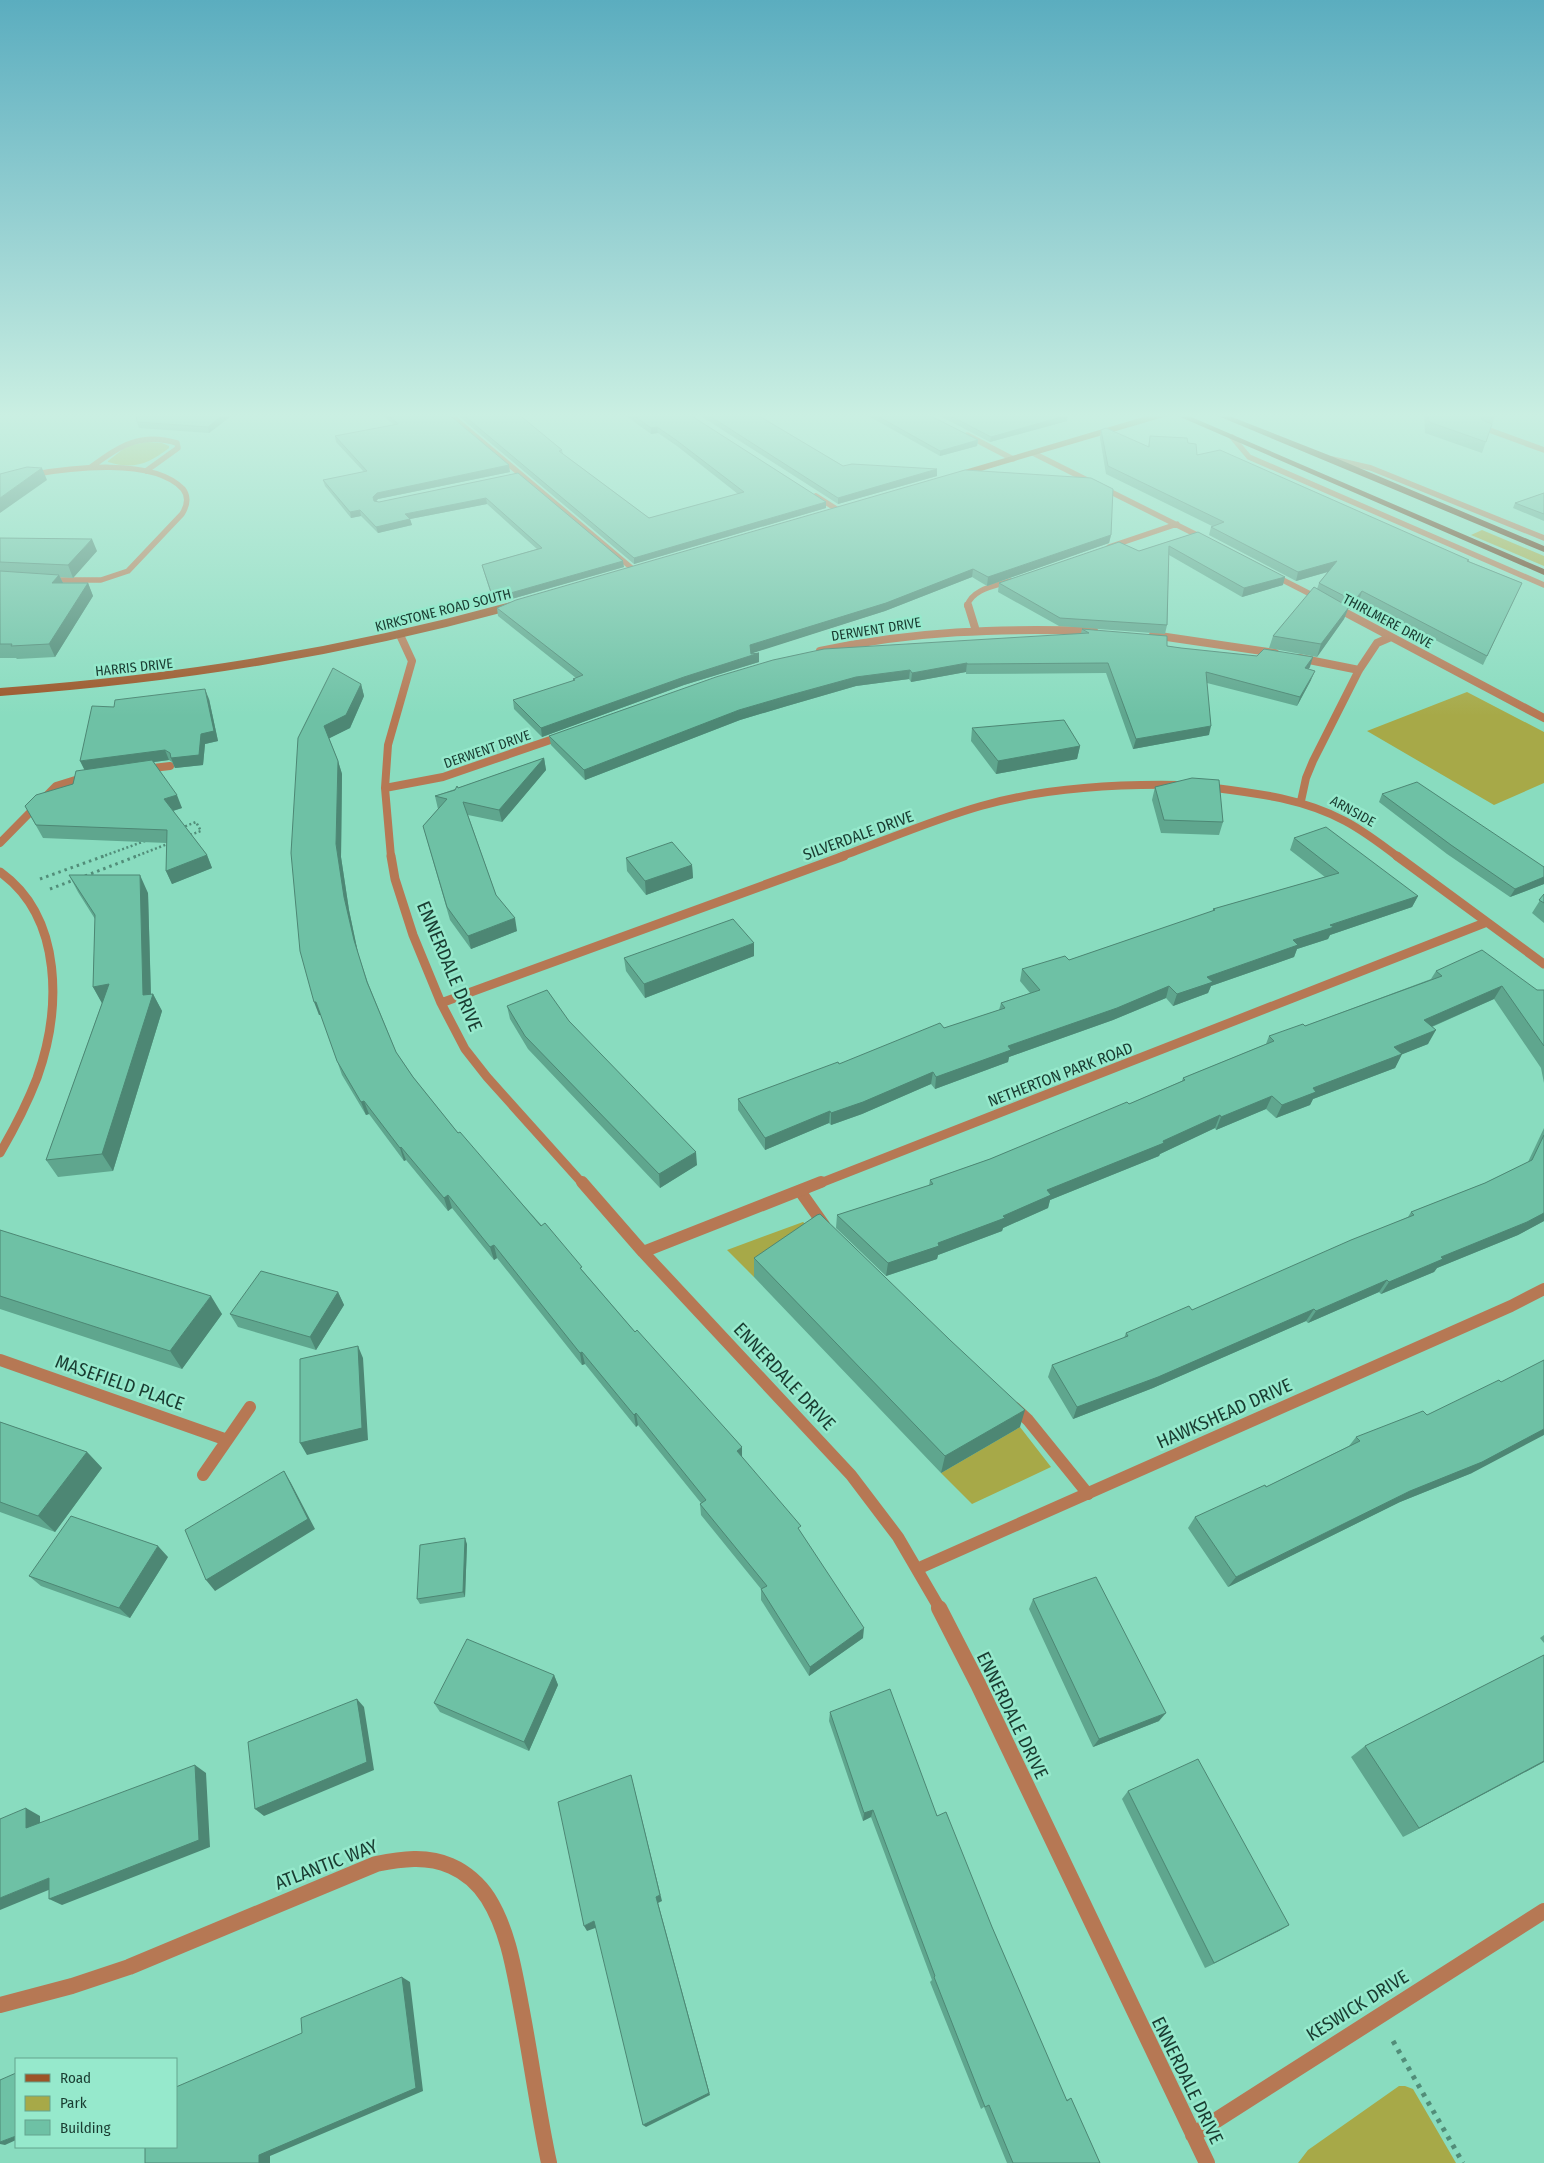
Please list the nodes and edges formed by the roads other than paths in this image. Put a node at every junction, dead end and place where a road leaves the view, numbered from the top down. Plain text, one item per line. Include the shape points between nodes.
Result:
1 (182, 514) edge
2 (568, 514) edge
3 (1157, 514) edge
4 (1381, 514) edge
5 (1409, 514) edge
6 (1461, 514) edge
7 (1485, 514) edge
8 (1177, 524) junction
9 (1544, 538) edge
10 (1211, 542) edge
11 (1104, 549) edge
12 (1544, 549) edge
13 (643, 568) edge
14 (1263, 569) edge
15 (634, 570) junction
16 (1544, 572) edge
17 (624, 573) edge
18 (1016, 579) edge
19 (36, 580) edge
20 (1544, 585) edge
21 (1323, 601) edge
22 (523, 602) edge
23 (1331, 605) edge
24 (976, 631) junction
25 (1099, 631) edge
26 (1145, 634) edge
27 (400, 636) junction
28 (1391, 637) junction
29 (816, 652) edge
30 (1282, 654) edge
31 (1291, 656) edge
32 (270, 662) joint
33 (1359, 670) junction
34 (0, 692) edge
35 (1544, 718) edge
36 (571, 733) edge
37 (170, 766) edge
38 (134, 770) edge
39 (98, 775) edge
40 (385, 788) junction
41 (1301, 801) junction
42 (0, 843) edge
43 (0, 872) edge
44 (1487, 922) junction
45 (1544, 964) edge
46 (441, 1003) junction
47 (0, 1153) edge
48 (800, 1191) junction
49 (828, 1232) edge
50 (643, 1252) junction
51 (1544, 1289) edge
52 (0, 1360) edge
53 (1006, 1400) edge
54 (250, 1407) dead end
55 (227, 1440) junction
56 (203, 1475) dead end
57 (1088, 1494) junction
58 (917, 1568) junction
59 (1544, 1911) edge
60 (0, 2004) edge
61 (1193, 2134) junction
62 (549, 2163) edge
63 (1207, 2163) edge

1 - 19 street via 135,567 121,574 101,580
2 - 15 street
3 - 8 street
4 - 20 street
5 - 16 highway
6 - 12 highway
7 - 9 street
8 - 10 street
8 - 11 street
13 - 15 street
14 - 21 street, THIRLMERE DRIVE
15 - 17 street
18 - 24 street via 970,598 967,606
22 - 27 street, KIRKSTONE ROAD SOUTH
23 - 28 street, THIRLMERE DRIVE
24 - 25 street, DERWENT DRIVE
24 - 29 street, DERWENT DRIVE via 898,637
26 - 30 street
27 - 32 street, KIRKSTONE ROAD SOUTH
27 - 40 street, ENNERDALE DRIVE via 412,661 391,729
28 - 33 street via 1377,643
28 - 35 street, THIRLMERE DRIVE
31 - 33 street
32 - 34 street, HARRIS DRIVE via 155,678
33 - 41 street via 1313,761
36 - 40 street, DERWENT DRIVE via 443,777
37 - 38 street
39 - 42 street via 56,786
40 - 46 street, ENNERDALE DRIVE via 388,840 395,879 413,935
41 - 44 street, ARNSIDE via 1343,818 1364,831
41 - 46 street, SILVERDALE DRIVE via 1195,786 1064,789 1020,796 980,806
43 - 47 street via 27,898 44,932 54,1003 45,1054 14,1130
44 - 45 street, ARNSIDE
44 - 48 street, NETHERTON PARK ROAD
46 - 50 street, ENNERDALE DRIVE via 465,1049 487,1077
48 - 49 street
48 - 50 street, NETHERTON PARK ROAD
50 - 58 street, ENNERDALE DRIVE via 852,1475
51 - 57 street, HAWKSHEAD DRIVE
52 - 55 street, MASEFIELD PLACE
53 - 57 street via 1028,1420
54 - 55 street
55 - 56 street
57 - 58 street, HAWKSHEAD DRIVE
58 - 61 street, ENNERDALE DRIVE via 978,1684
59 - 61 street, KESWICK DRIVE
60 - 62 street, ATLANTIC WAY via 129,1967 376,1864 405,1858 428,1858 469,1878 487,1896 499,1919 518,1987
61 - 63 street, ENNERDALE DRIVE

